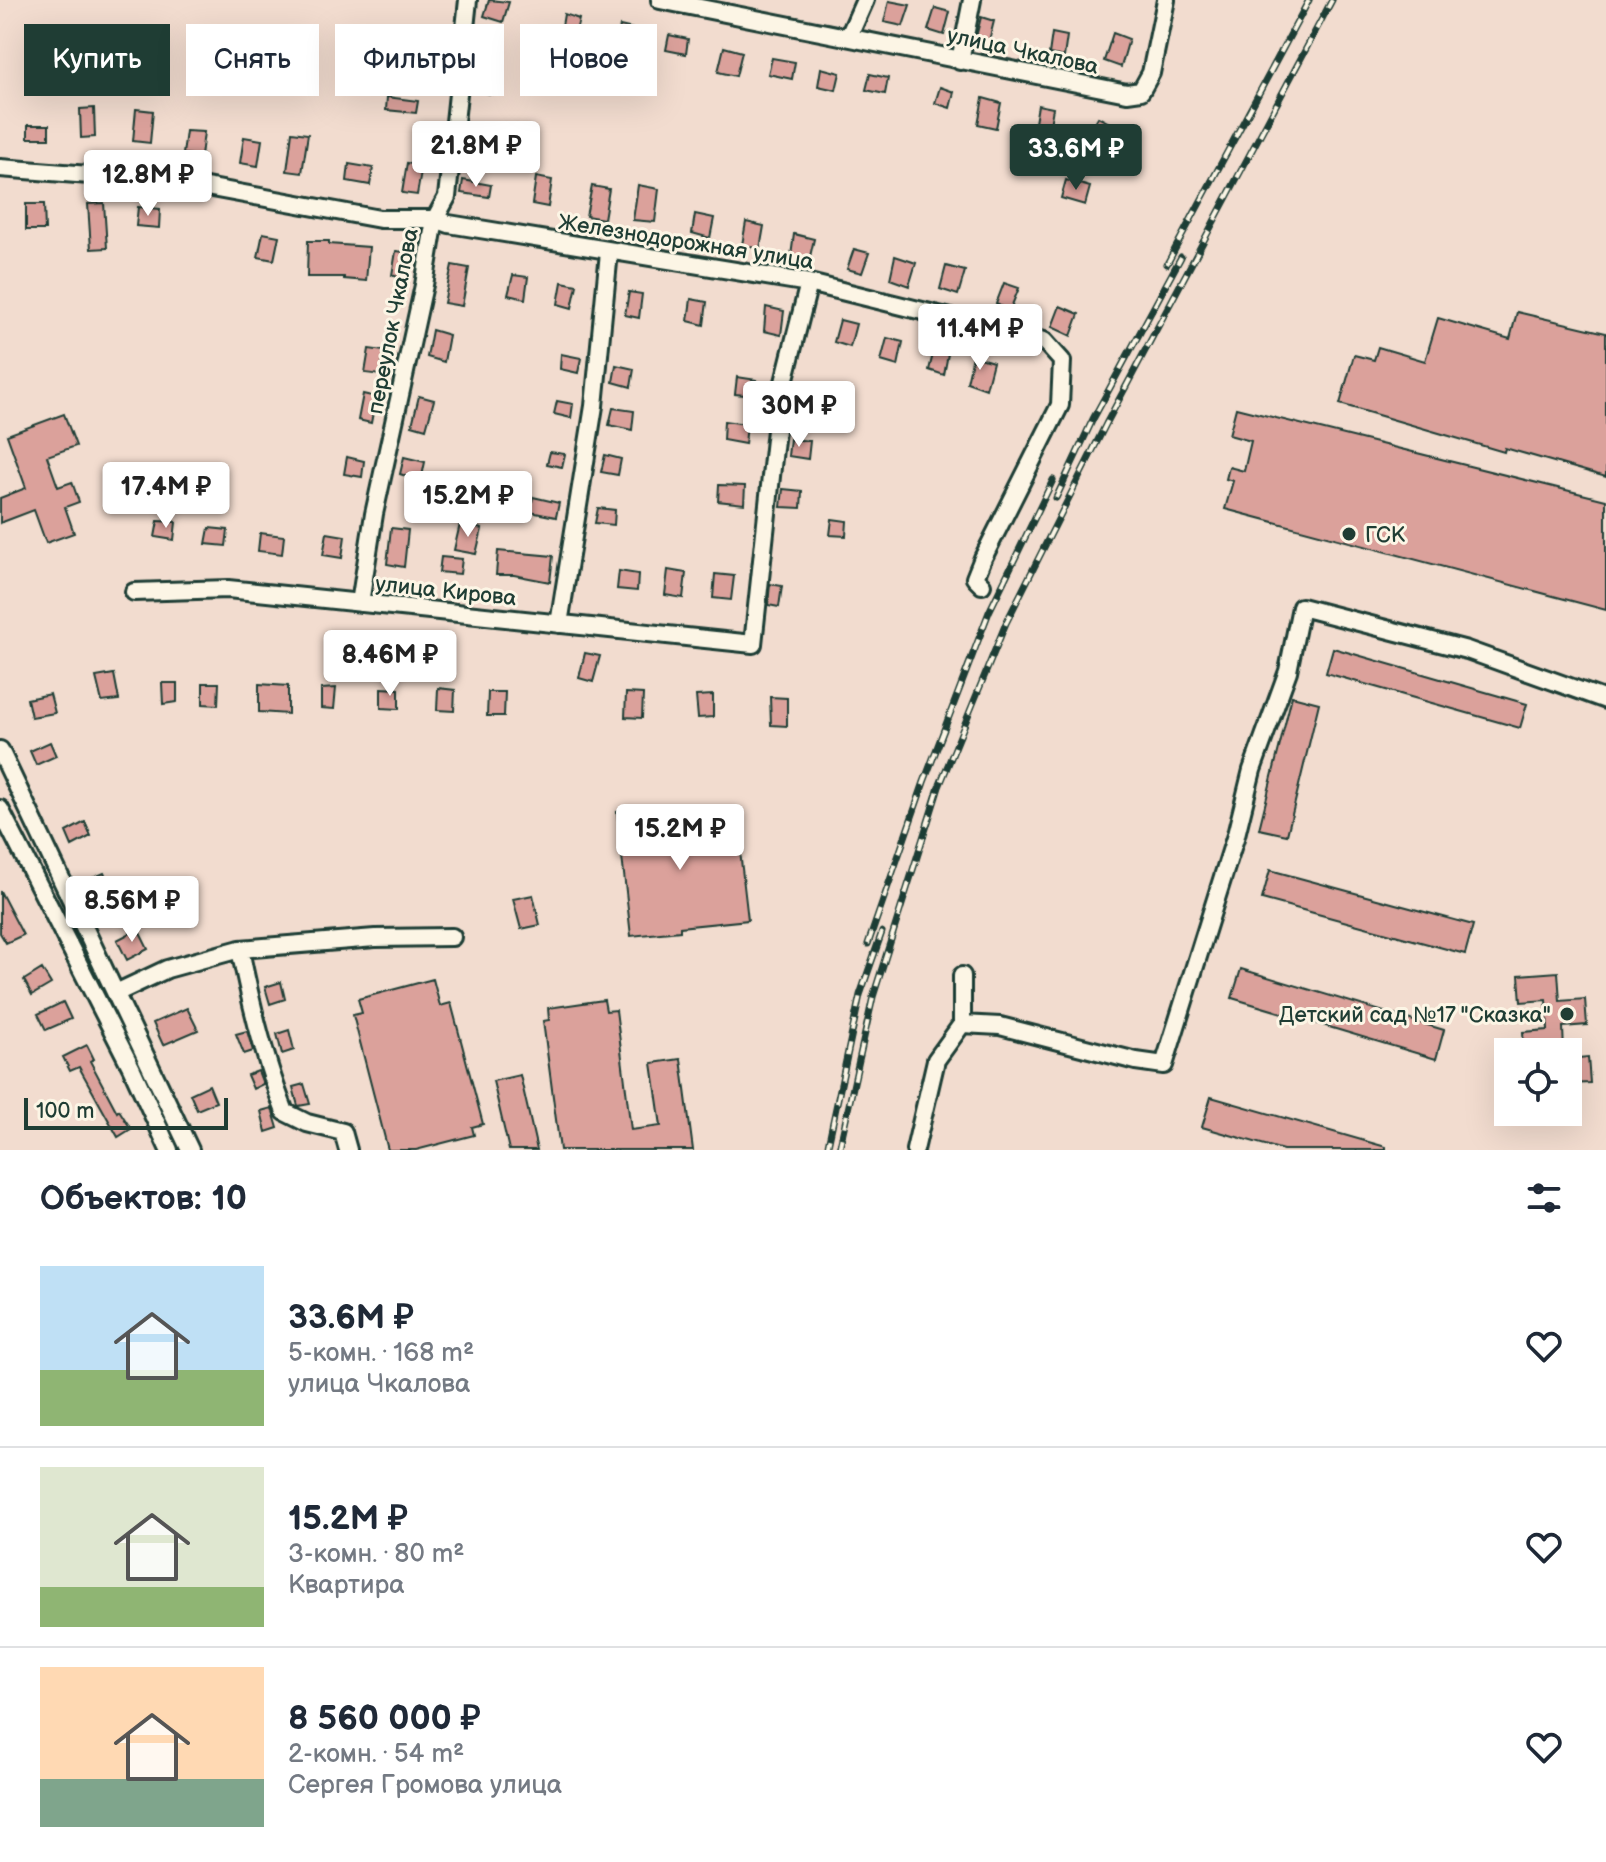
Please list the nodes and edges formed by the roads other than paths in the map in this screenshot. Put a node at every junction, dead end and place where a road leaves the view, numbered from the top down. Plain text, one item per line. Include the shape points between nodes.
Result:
1 (468, 0) edge
2 (660, 0) edge
3 (865, 0) edge
4 (972, 0) edge
5 (1166, 0) edge
6 (693, 3) edge
7 (849, 36) junction
8 (960, 61) junction
9 (0, 168) edge
10 (435, 219) junction
11 (609, 252) junction
12 (809, 283) junction
13 (982, 585) dead end
14 (134, 592) dead end
15 (360, 603) junction
16 (559, 624) junction
17 (1606, 700) edge
18 (0, 750) edge
19 (0, 809) edge
20 (452, 937) dead end
21 (240, 949) junction
22 (962, 976) dead end
23 (116, 993) junction
24 (962, 1024) junction
25 (169, 1150) edge
26 (190, 1150) edge
27 (348, 1150) edge
28 (915, 1150) edge

1 - 10 street, переулок Чкалова via 447,197
2 - 6 street, улица Чкалова
3 - 7 street
4 - 8 street
5 - 8 street, улица Чкалова via 1151,73 1141,91 1083,86
6 - 7 street, улица Чкалова
7 - 8 street, улица Чкалова
9 - 10 street, Железнодорожная улица via 179,182 380,219
10 - 11 street, Железнодорожная улица
10 - 15 street, переулок Чкалова
11 - 12 street, Железнодорожная улица
11 - 16 street via 594,406
12 - 13 street, Железнодорожная улица via 1044,341 1062,361 1060,405 983,558 975,578
12 - 16 street, улица Кирова via 779,402 753,644
14 - 15 street, улица Кирова via 228,589
15 - 16 street, улица Кирова
17 - 24 street via 1467,650 1301,607 1288,671 1252,770 1164,1065 1000,1026
18 - 23 street
19 - 25 street
20 - 21 street
21 - 23 street via 167,969
21 - 27 street via 263,1050 285,1112 343,1132
22 - 24 street
23 - 26 street
24 - 28 street via 936,1060

